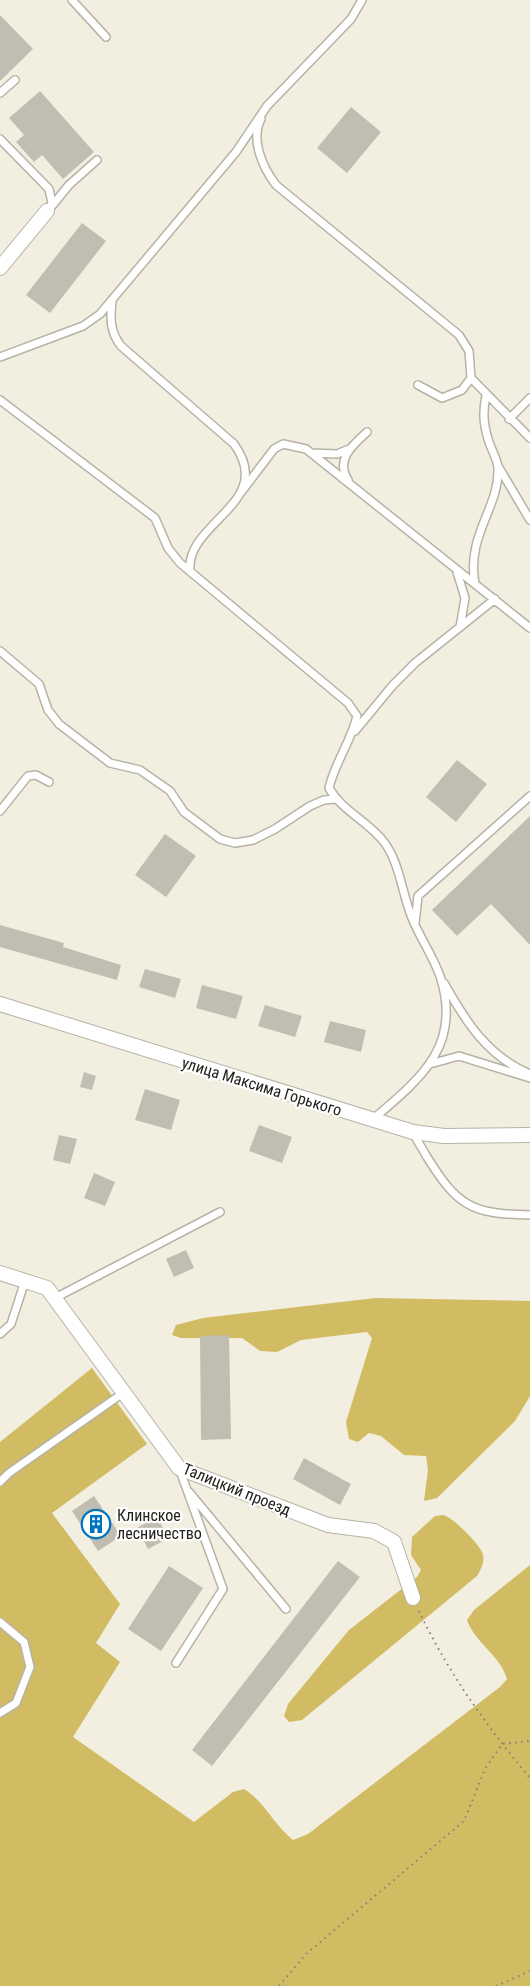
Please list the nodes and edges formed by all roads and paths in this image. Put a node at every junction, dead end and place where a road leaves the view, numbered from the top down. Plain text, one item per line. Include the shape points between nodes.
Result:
1 (72, 0) edge
2 (362, 0) edge
3 (106, 38) dead end
4 (15, 80) dead end
5 (0, 93) edge
6 (267, 106) junction
7 (0, 139) edge
8 (97, 160) dead end
9 (47, 211) junction
10 (0, 268) edge
11 (112, 301) junction
12 (0, 357) edge
13 (471, 378) junction
14 (418, 385) dead end
15 (486, 396) junction
16 (530, 398) edge
17 (0, 400) edge
18 (509, 419) junction
19 (367, 432) dead end
20 (530, 438) edge
21 (349, 449) junction
22 (311, 453) junction
23 (498, 466) junction
24 (350, 484) junction
25 (239, 495) junction
26 (530, 520) edge
27 (456, 569) junction
28 (190, 571) junction
29 (475, 584) junction
30 (495, 599) junction
31 (460, 627) junction
32 (530, 628) edge
33 (0, 651) edge
34 (353, 733) junction
35 (49, 782) dead end
36 (530, 795) edge
37 (335, 799) junction
38 (0, 811) edge
39 (415, 925) junction
40 (440, 975) junction
41 (0, 1004) edge
42 (430, 1064) junction
43 (530, 1076) edge
44 (372, 1120) junction
45 (413, 1132) junction
46 (530, 1135) edge
47 (220, 1212) dead end
48 (530, 1215) edge
49 (0, 1273) edge
50 (25, 1281) junction
51 (54, 1298) junction
52 (0, 1334) edge
53 (123, 1393) junction
54 (179, 1468) junction
55 (0, 1482) edge
56 (186, 1488) junction
57 (413, 1598) joint
58 (286, 1609) dead end
59 (0, 1622) edge
60 (176, 1663) dead end
61 (0, 1713) edge
62 (530, 1741) edge
63 (502, 1744) junction
64 (530, 1778) edge
65 (530, 1971) edge
66 (279, 1986) edge
67 (496, 1986) edge

1 - 3 lane
2 - 6 lane via 351,19
4 - 5 lane
6 - 11 lane via 236,152
6 - 13 lane via 257,133 259,154 269,176 459,335 469,351
7 - 9 lane via 49,189 52,203
8 - 9 lane
9 - 10 street
11 - 12 lane via 83,326
11 - 25 lane via 112,328 121,346 241,453 246,480
13 - 14 lane via 462,390 442,398
13 - 15 lane
15 - 18 lane
15 - 23 lane via 484,426
16 - 18 lane
17 - 28 lane via 155,518 168,548
18 - 20 lane
19 - 21 lane
21 - 22 lane via 337,454
21 - 24 lane via 343,467
22 - 24 lane
22 - 25 lane via 292,444 274,449
23 - 26 lane
23 - 29 lane via 474,547
24 - 27 lane
25 - 28 lane via 191,553
27 - 29 lane
27 - 31 lane via 465,598
28 - 34 lane via 348,703 357,716
29 - 30 lane
30 - 31 lane
30 - 32 lane
31 - 34 lane via 393,685
33 - 37 lane via 39,684 48,710 59,724 110,763 140,770 170,791 184,812 220,840 252,840 275,830 310,806
34 - 37 lane via 332,773 329,788
35 - 38 lane via 36,775 28,776
36 - 39 lane via 418,897
37 - 39 lane via 384,842
39 - 40 lane
40 - 42 lane via 446,1000 446,1029
40 - 43 lane via 473,1032 500,1058
41 - 44 street, улица Максима Горького
42 - 43 lane via 459,1056
42 - 44 lane
44 - 45 street, улица Максима Горького
45 - 46 street, улица Максима Горького via 444,1136
45 - 48 lane via 446,1187 466,1203 497,1214
47 - 51 lane
49 - 50 street, Талицкий проезд
50 - 51 street, Талицкий проезд via 47,1288
50 - 52 lane via 11,1324
51 - 53 street, Талицкий проезд
53 - 54 street, Талицкий проезд
53 - 55 lane
54 - 56 lane
54 - 57 street, Талицкий проезд via 327,1525 374,1531 394,1542
56 - 58 lane
56 - 60 lane via 223,1590
57 - 63 path via 435,1644
59 - 61 lane via 24,1642 30,1667 16,1703
62 - 63 path
63 - 64 path
63 - 66 path via 485,1769 464,1821 306,1954
65 - 67 path

